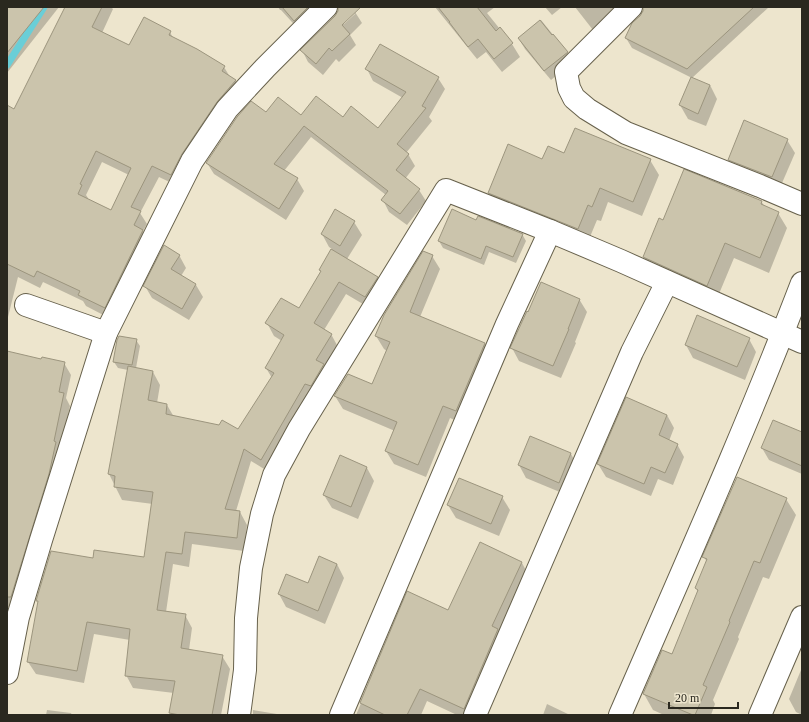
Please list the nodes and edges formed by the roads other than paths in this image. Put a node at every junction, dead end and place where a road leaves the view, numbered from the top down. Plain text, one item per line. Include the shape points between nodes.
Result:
1 (326, 7) edge
2 (631, 7) edge
3 (802, 204) edge
4 (550, 231) junction
5 (667, 282) junction
6 (802, 284) edge
7 (26, 304) dead end
8 (106, 333) junction
9 (792, 338) edge
10 (802, 617) edge
11 (7, 673) edge
12 (239, 715) edge
13 (341, 715) edge
14 (475, 715) edge
15 (620, 715) edge
16 (760, 715) edge

1 - 8 street via 227,109 192,161
2 - 3 street via 566,72 574,98 587,109 626,132
4 - 5 street
4 - 12 street via 446,190 303,423 274,475 262,514 251,568 246,618 245,670
4 - 13 street via 507,324
5 - 9 street
5 - 14 street via 632,352
6 - 9 street
7 - 8 street
8 - 11 street via 20,609
9 - 15 street via 719,487
10 - 16 street

